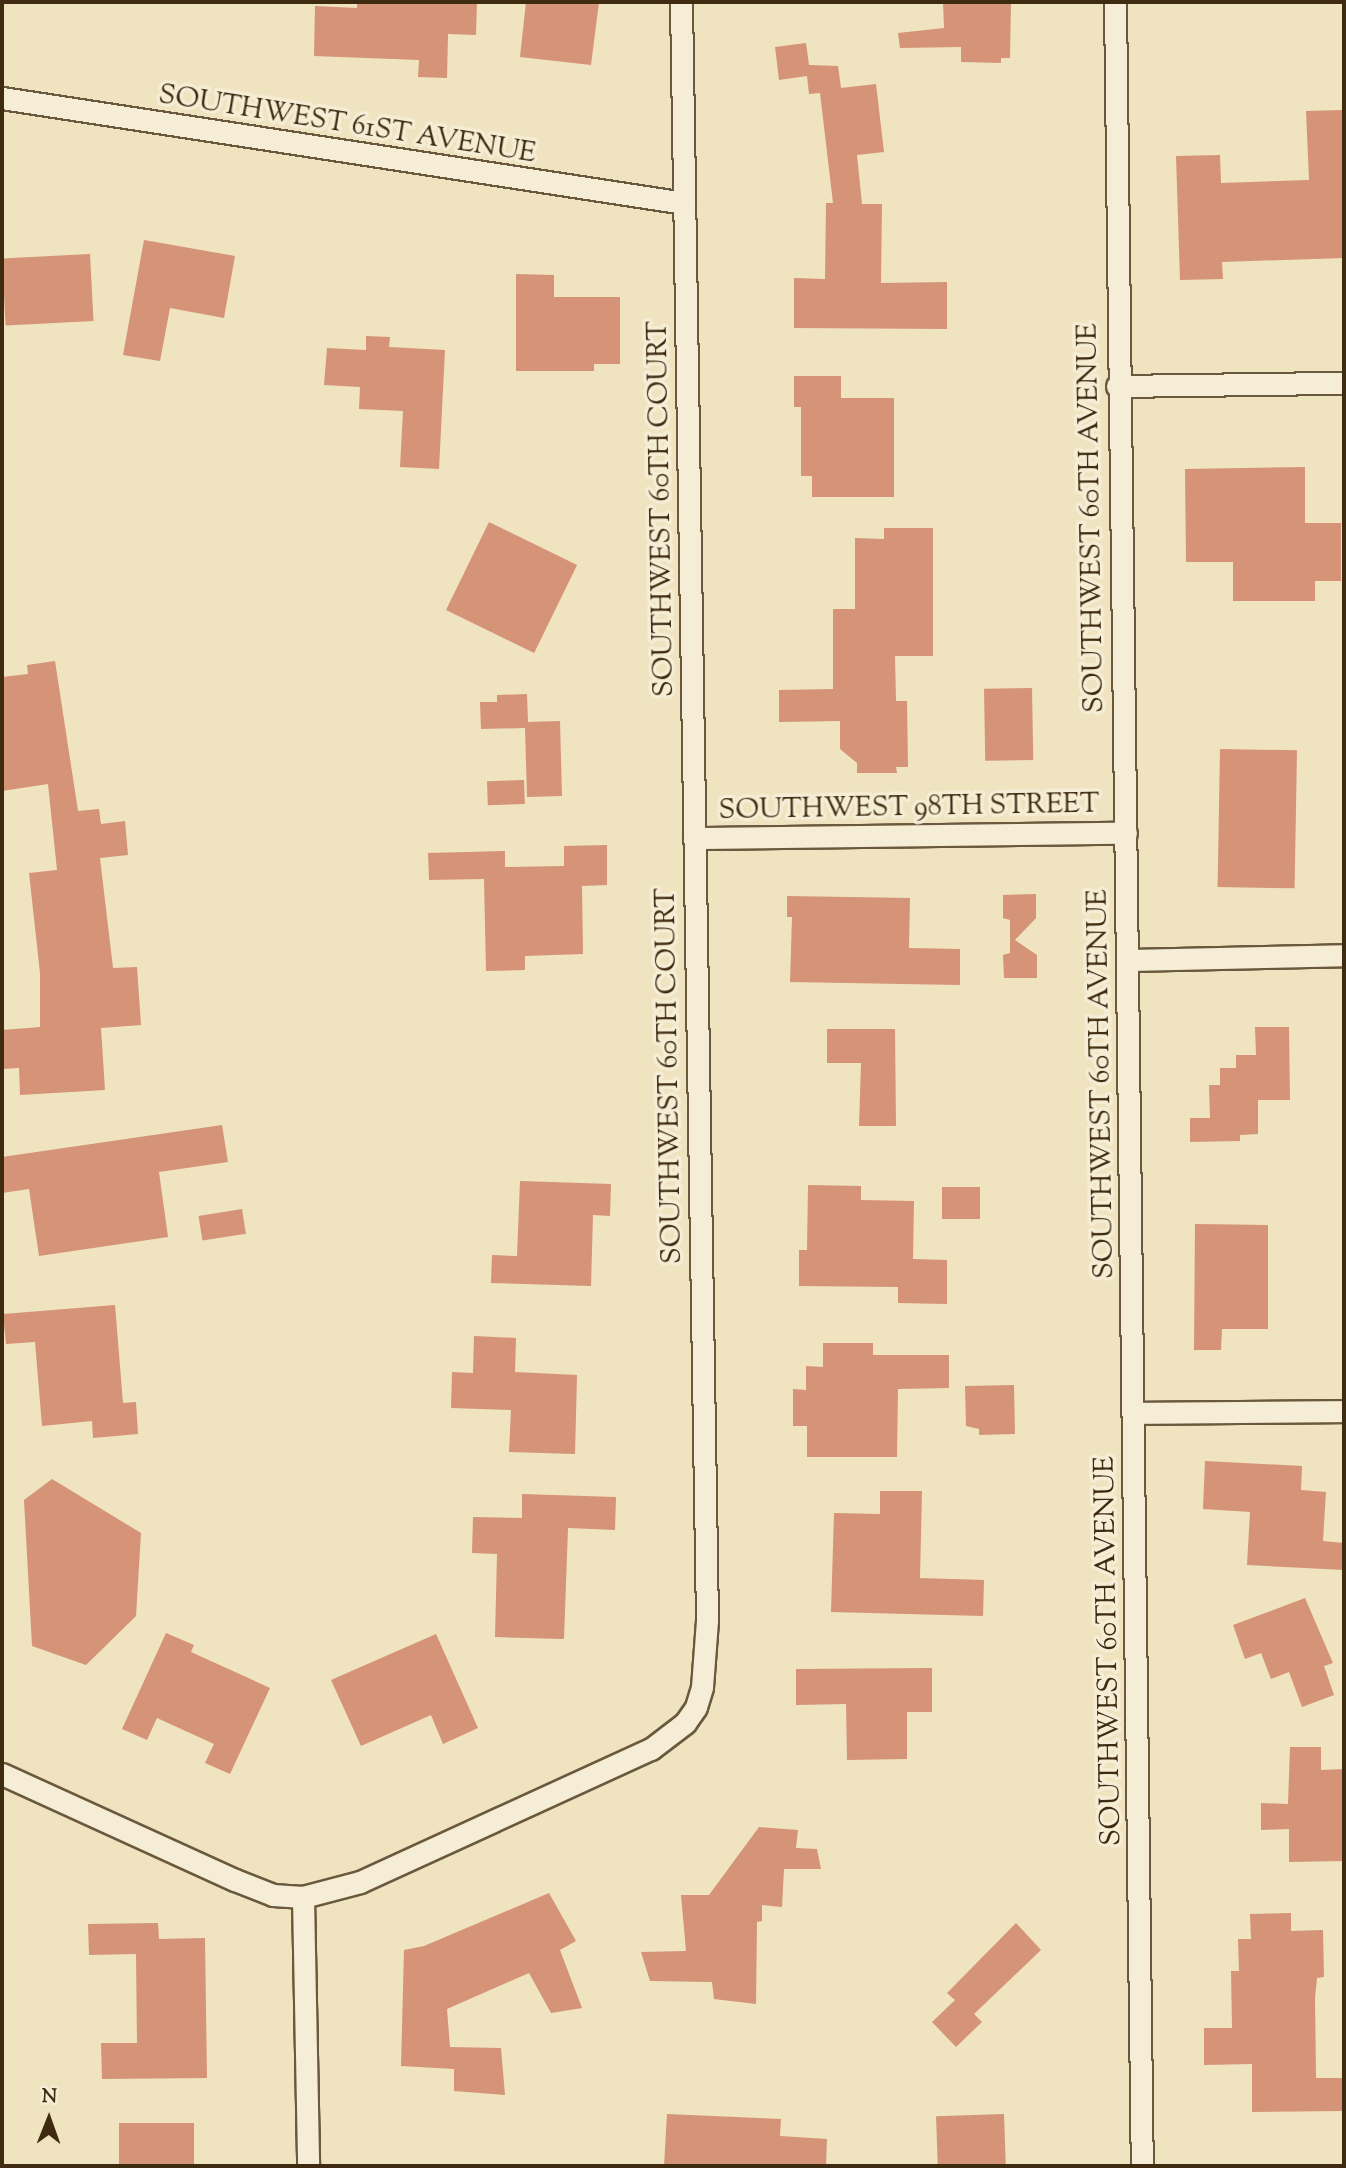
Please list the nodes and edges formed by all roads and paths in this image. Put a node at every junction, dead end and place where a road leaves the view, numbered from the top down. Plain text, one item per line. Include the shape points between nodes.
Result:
1 (681, 2) edge
2 (1115, 2) edge
3 (2, 98) edge
4 (684, 204) junction
5 (1344, 383) edge
6 (1117, 386) junction
7 (1126, 833) junction
8 (694, 838) junction
9 (1344, 956) edge
10 (1129, 960) junction
11 (1344, 1411) edge
12 (1135, 1413) junction
13 (2, 1774) edge
14 (303, 1897) junction
15 (308, 2166) edge
16 (1142, 2166) edge

1 - 4 street, SOUTHWEST 60TH COURT
2 - 6 street, SOUTHWEST 60TH AVENUE
3 - 4 street, SOUTHWEST 61ST AVENUE
4 - 8 street, SOUTHWEST 60TH COURT
5 - 6 street
6 - 7 street, SOUTHWEST 60TH AVENUE
7 - 8 street, SOUTHWEST 98TH STREET
7 - 10 street, SOUTHWEST 60TH AVENUE
8 - 14 street, SOUTHWEST 60TH COURT via 707,1620 696,1707 685,1723 651,1749 359,1882
9 - 10 street
10 - 12 street, SOUTHWEST 60TH AVENUE
11 - 12 street
12 - 16 street, SOUTHWEST 60TH AVENUE
13 - 14 street via 247,1886 272,1895
14 - 15 street

